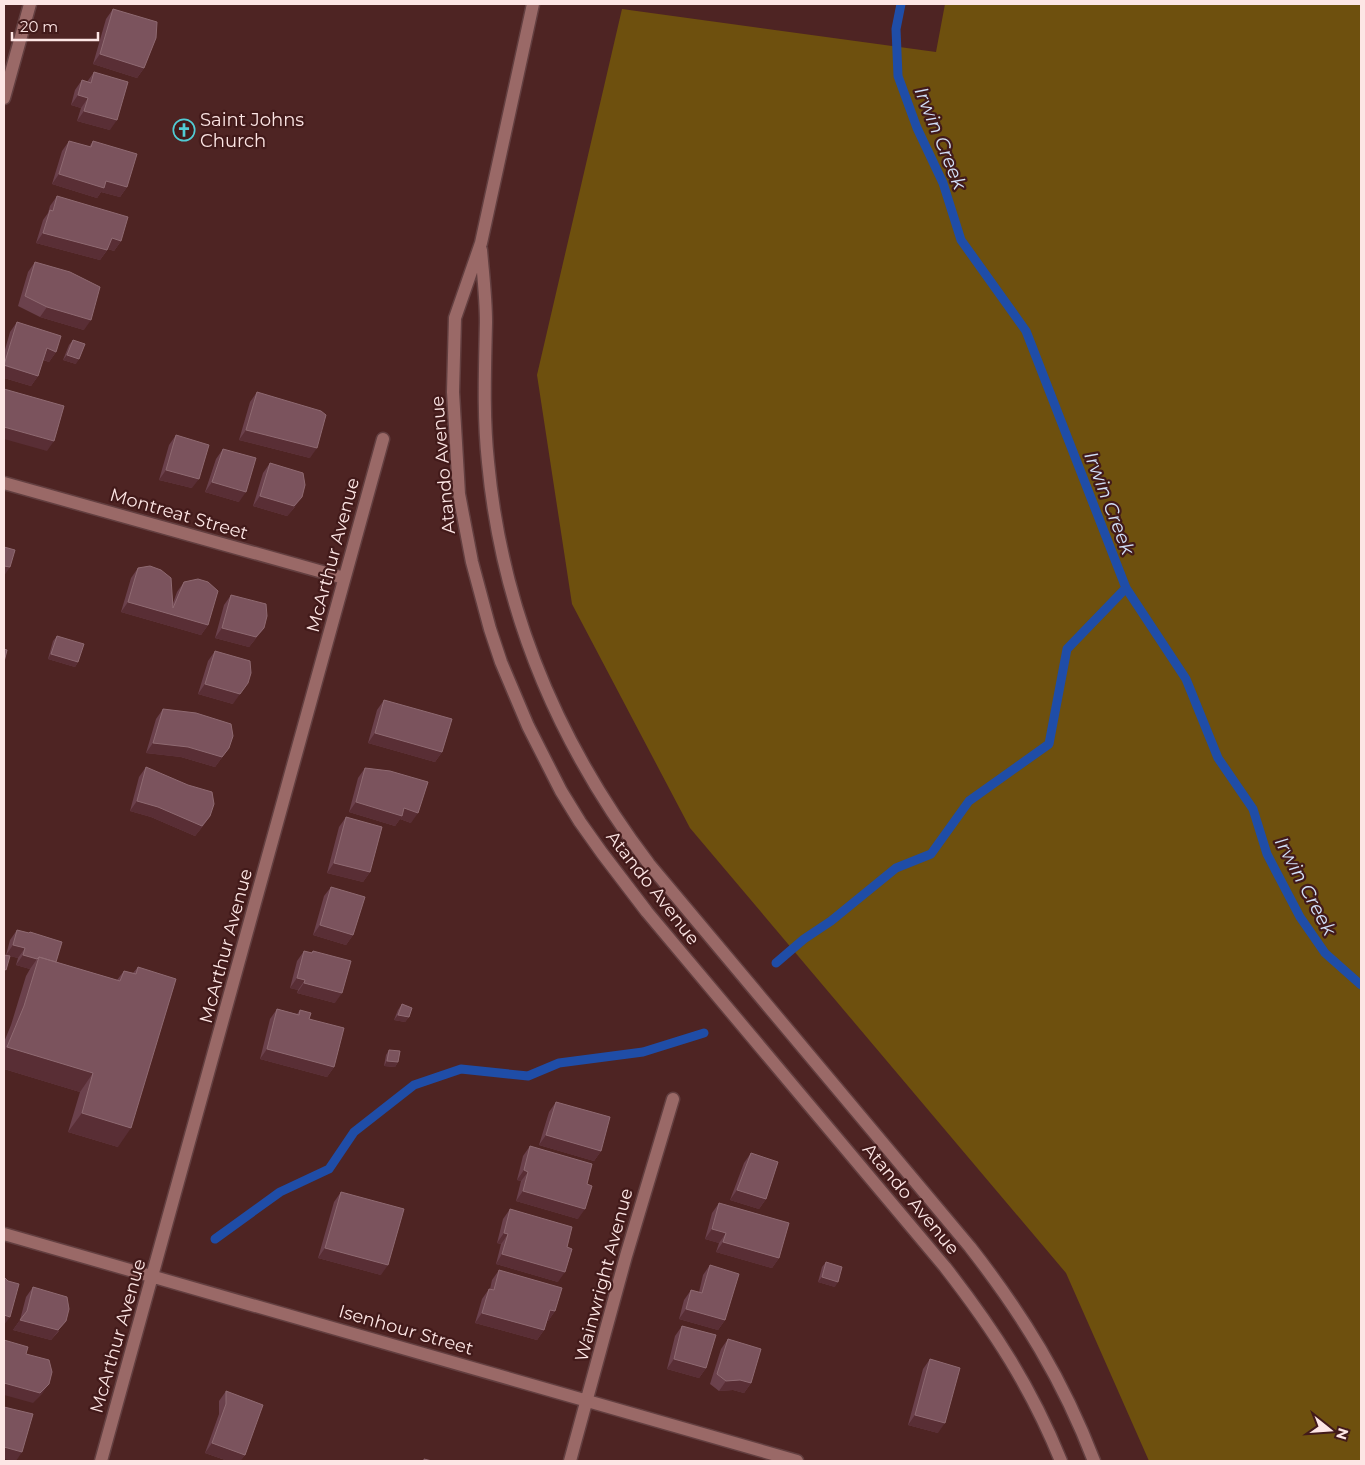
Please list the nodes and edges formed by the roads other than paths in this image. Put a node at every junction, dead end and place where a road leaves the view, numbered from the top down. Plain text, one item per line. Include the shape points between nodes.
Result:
1 (30, 4) edge
2 (533, 4) edge
3 (4, 98) edge
4 (481, 242) junction
5 (383, 439) dead end
6 (4, 483) edge
7 (344, 578) junction
8 (673, 1099) dead end
9 (4, 1234) edge
10 (154, 1276) junction
11 (588, 1400) junction
12 (101, 1461) edge
13 (570, 1461) edge
14 (797, 1461) edge
15 (1061, 1461) edge
16 (1094, 1461) edge

1 - 3 main road
2 - 4 main road, Atando Avenue
4 - 15 main road, Atando Avenue via 455,318 453,392 457,470 465,529 480,595 501,662 543,758 580,822 624,883 984,1318 1034,1400
4 - 16 main road, Atando Avenue via 486,321 485,424 496,524 510,587 528,643 571,744 606,805 649,864 990,1272 1028,1327 1062,1386
5 - 7 main road, McArthur Avenue
6 - 7 main road, Montreat Street
7 - 10 main road, McArthur Avenue
8 - 11 main road, Wainwright Avenue via 626,1256
9 - 10 main road, Isenhour Street
10 - 11 main road, Isenhour Street
10 - 12 main road, McArthur Avenue
11 - 13 main road, Wainwright Avenue
11 - 14 main road, Isenhour Street

